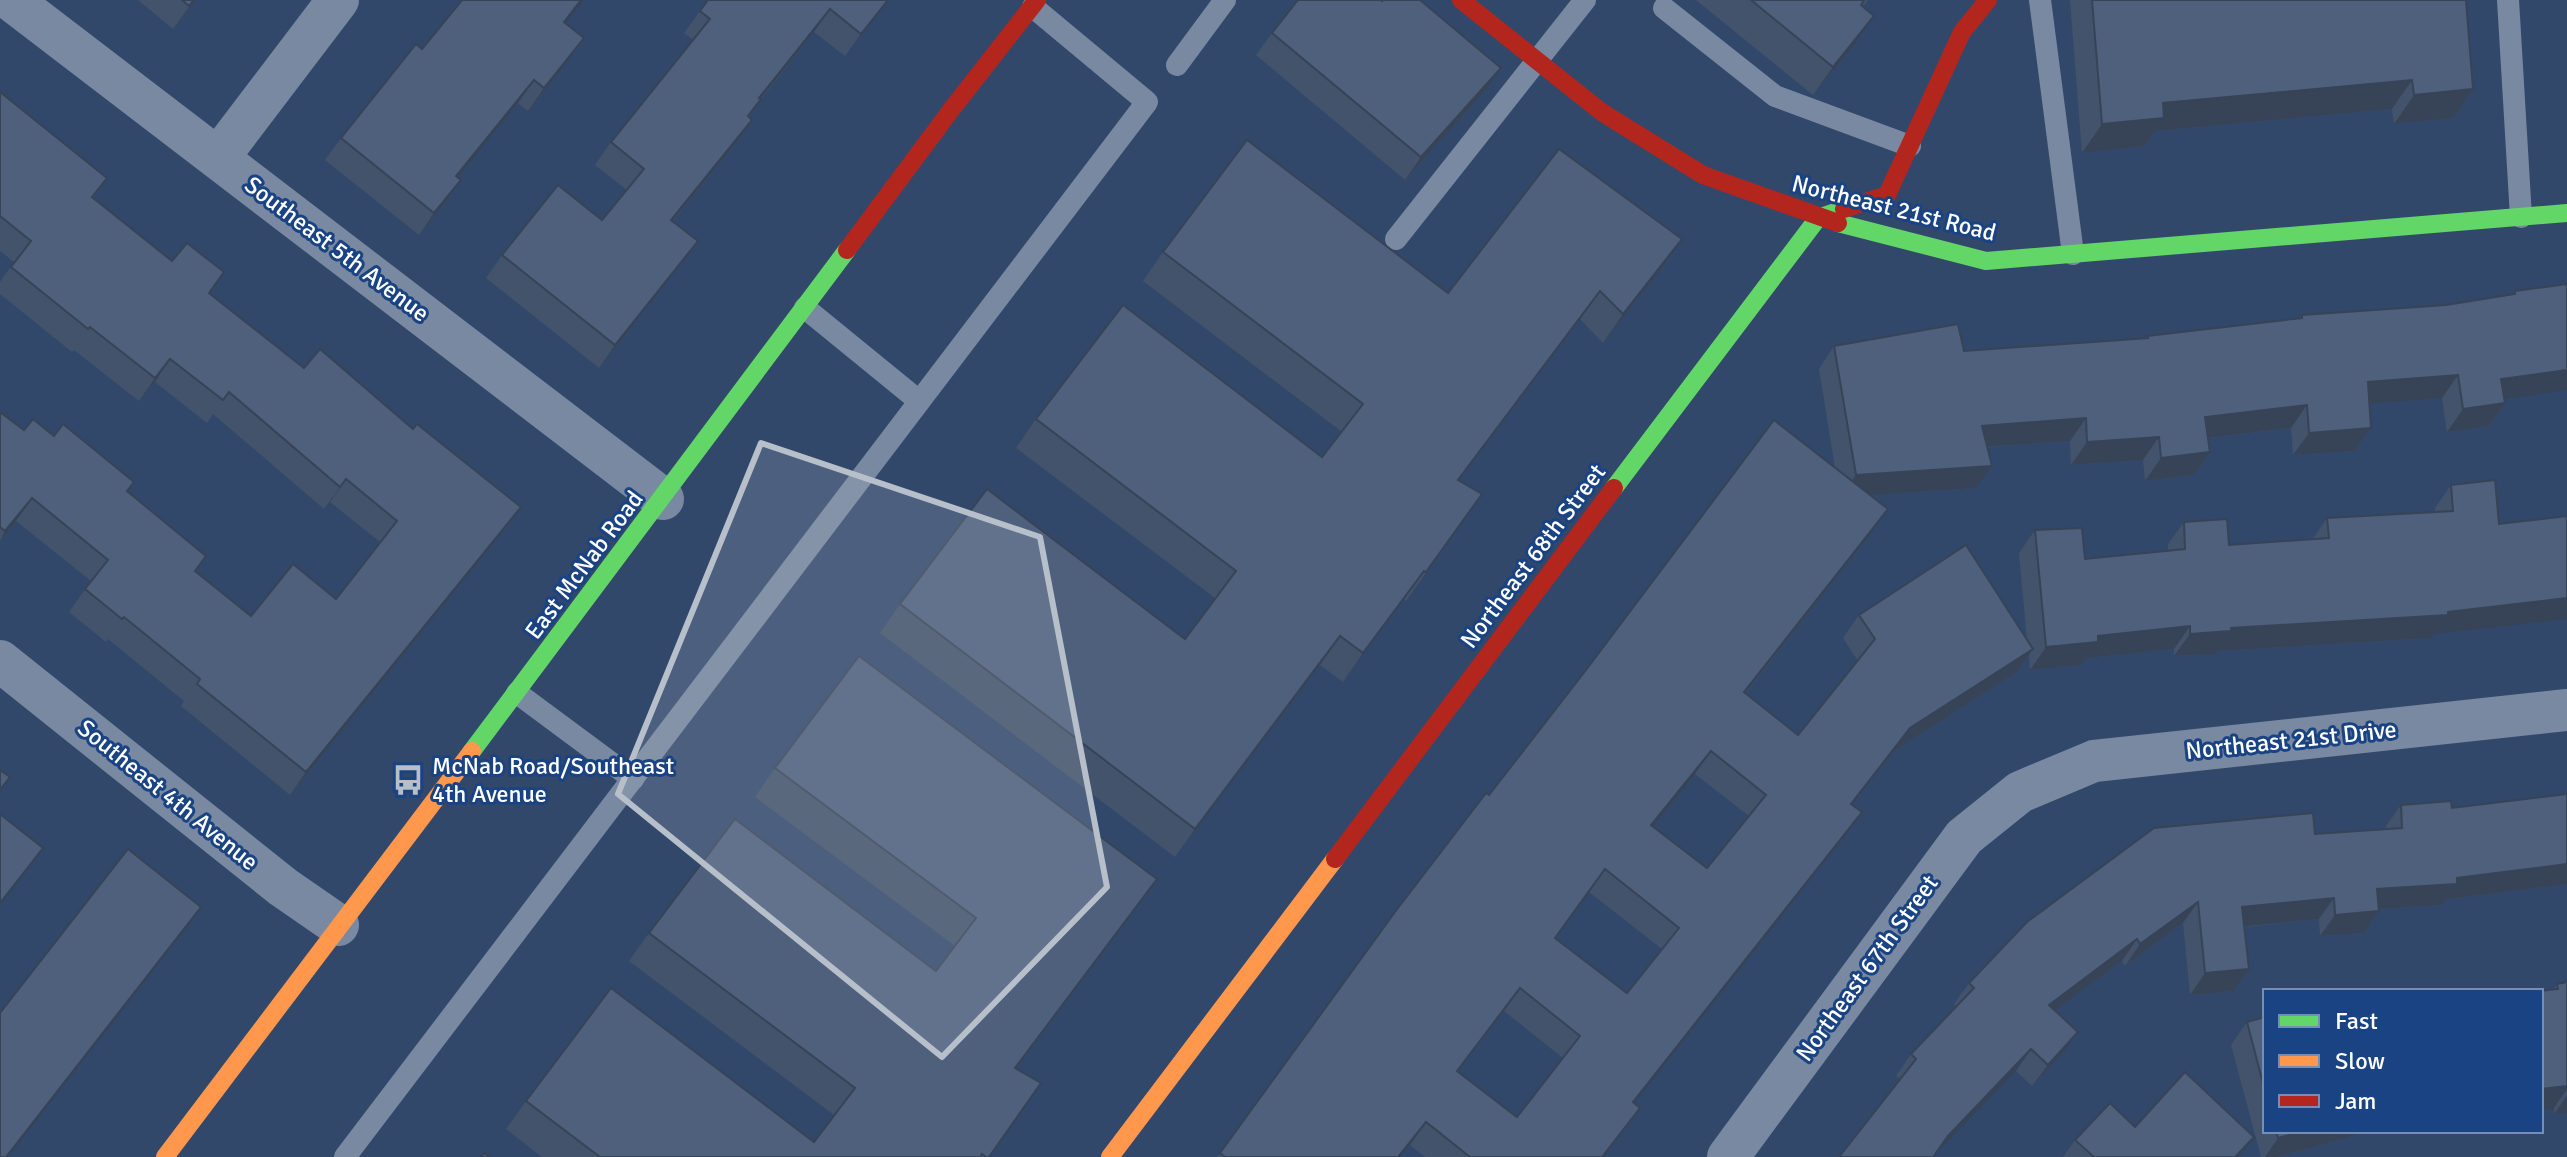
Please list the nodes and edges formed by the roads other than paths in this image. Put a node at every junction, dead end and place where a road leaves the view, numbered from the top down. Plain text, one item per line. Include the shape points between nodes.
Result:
1 (11, 0) edge
2 (338, 0) edge
3 (1225, 0) edge
4 (1461, 0) edge
5 (1585, 0) edge
6 (1988, 0) edge
7 (2040, 0) edge
8 (2508, 0) edge
9 (1035, 4) edge
10 (1664, 8) dead end
11 (1537, 60) junction
12 (1177, 65) dead end
13 (1910, 146) junction
14 (218, 158) junction
15 (2567, 213) edge
16 (2521, 217) junction
17 (1818, 218) junction
18 (1396, 239) dead end
19 (2073, 254) junction
20 (805, 308) junction
21 (919, 401) junction
22 (663, 499) junction
23 (0, 661) edge
24 (517, 693) junction
25 (2567, 710) edge
26 (633, 779) junction
27 (2020, 792) joint
28 (338, 925) junction
29 (165, 1157) edge
30 (345, 1157) edge
31 (1110, 1157) edge
32 (1728, 1157) edge

1 - 14 street, Southeast 5th Avenue
2 - 14 street
3 - 12 lane
4 - 11 street, Northeast 21st Road
5 - 11 lane
6 - 13 street via 1962,32
7 - 19 lane
8 - 16 lane
9 - 20 street, East McNab Road
9 - 21 lane via 1147,102
10 - 13 lane via 1775,96
11 - 17 street, Northeast 21st Road via 1603,113 1703,175
11 - 18 lane
13 - 17 street via 1887,195
14 - 22 street, Southeast 5th Avenue
15 - 16 street, Northeast 21st Road
16 - 19 street, Northeast 21st Road
17 - 19 street, Northeast 21st Road via 1986,261
17 - 31 street, Northeast 68th Street
20 - 21 lane
20 - 22 street, East McNab Road
21 - 26 lane
22 - 24 street, East McNab Road
23 - 28 street, Southeast 4th Avenue
24 - 26 lane
24 - 28 street, East McNab Road
25 - 27 street, Northeast 21st Drive via 2094,761
26 - 30 lane
27 - 32 street, Northeast 67th Street via 1964,837
28 - 29 street, East McNab Road

